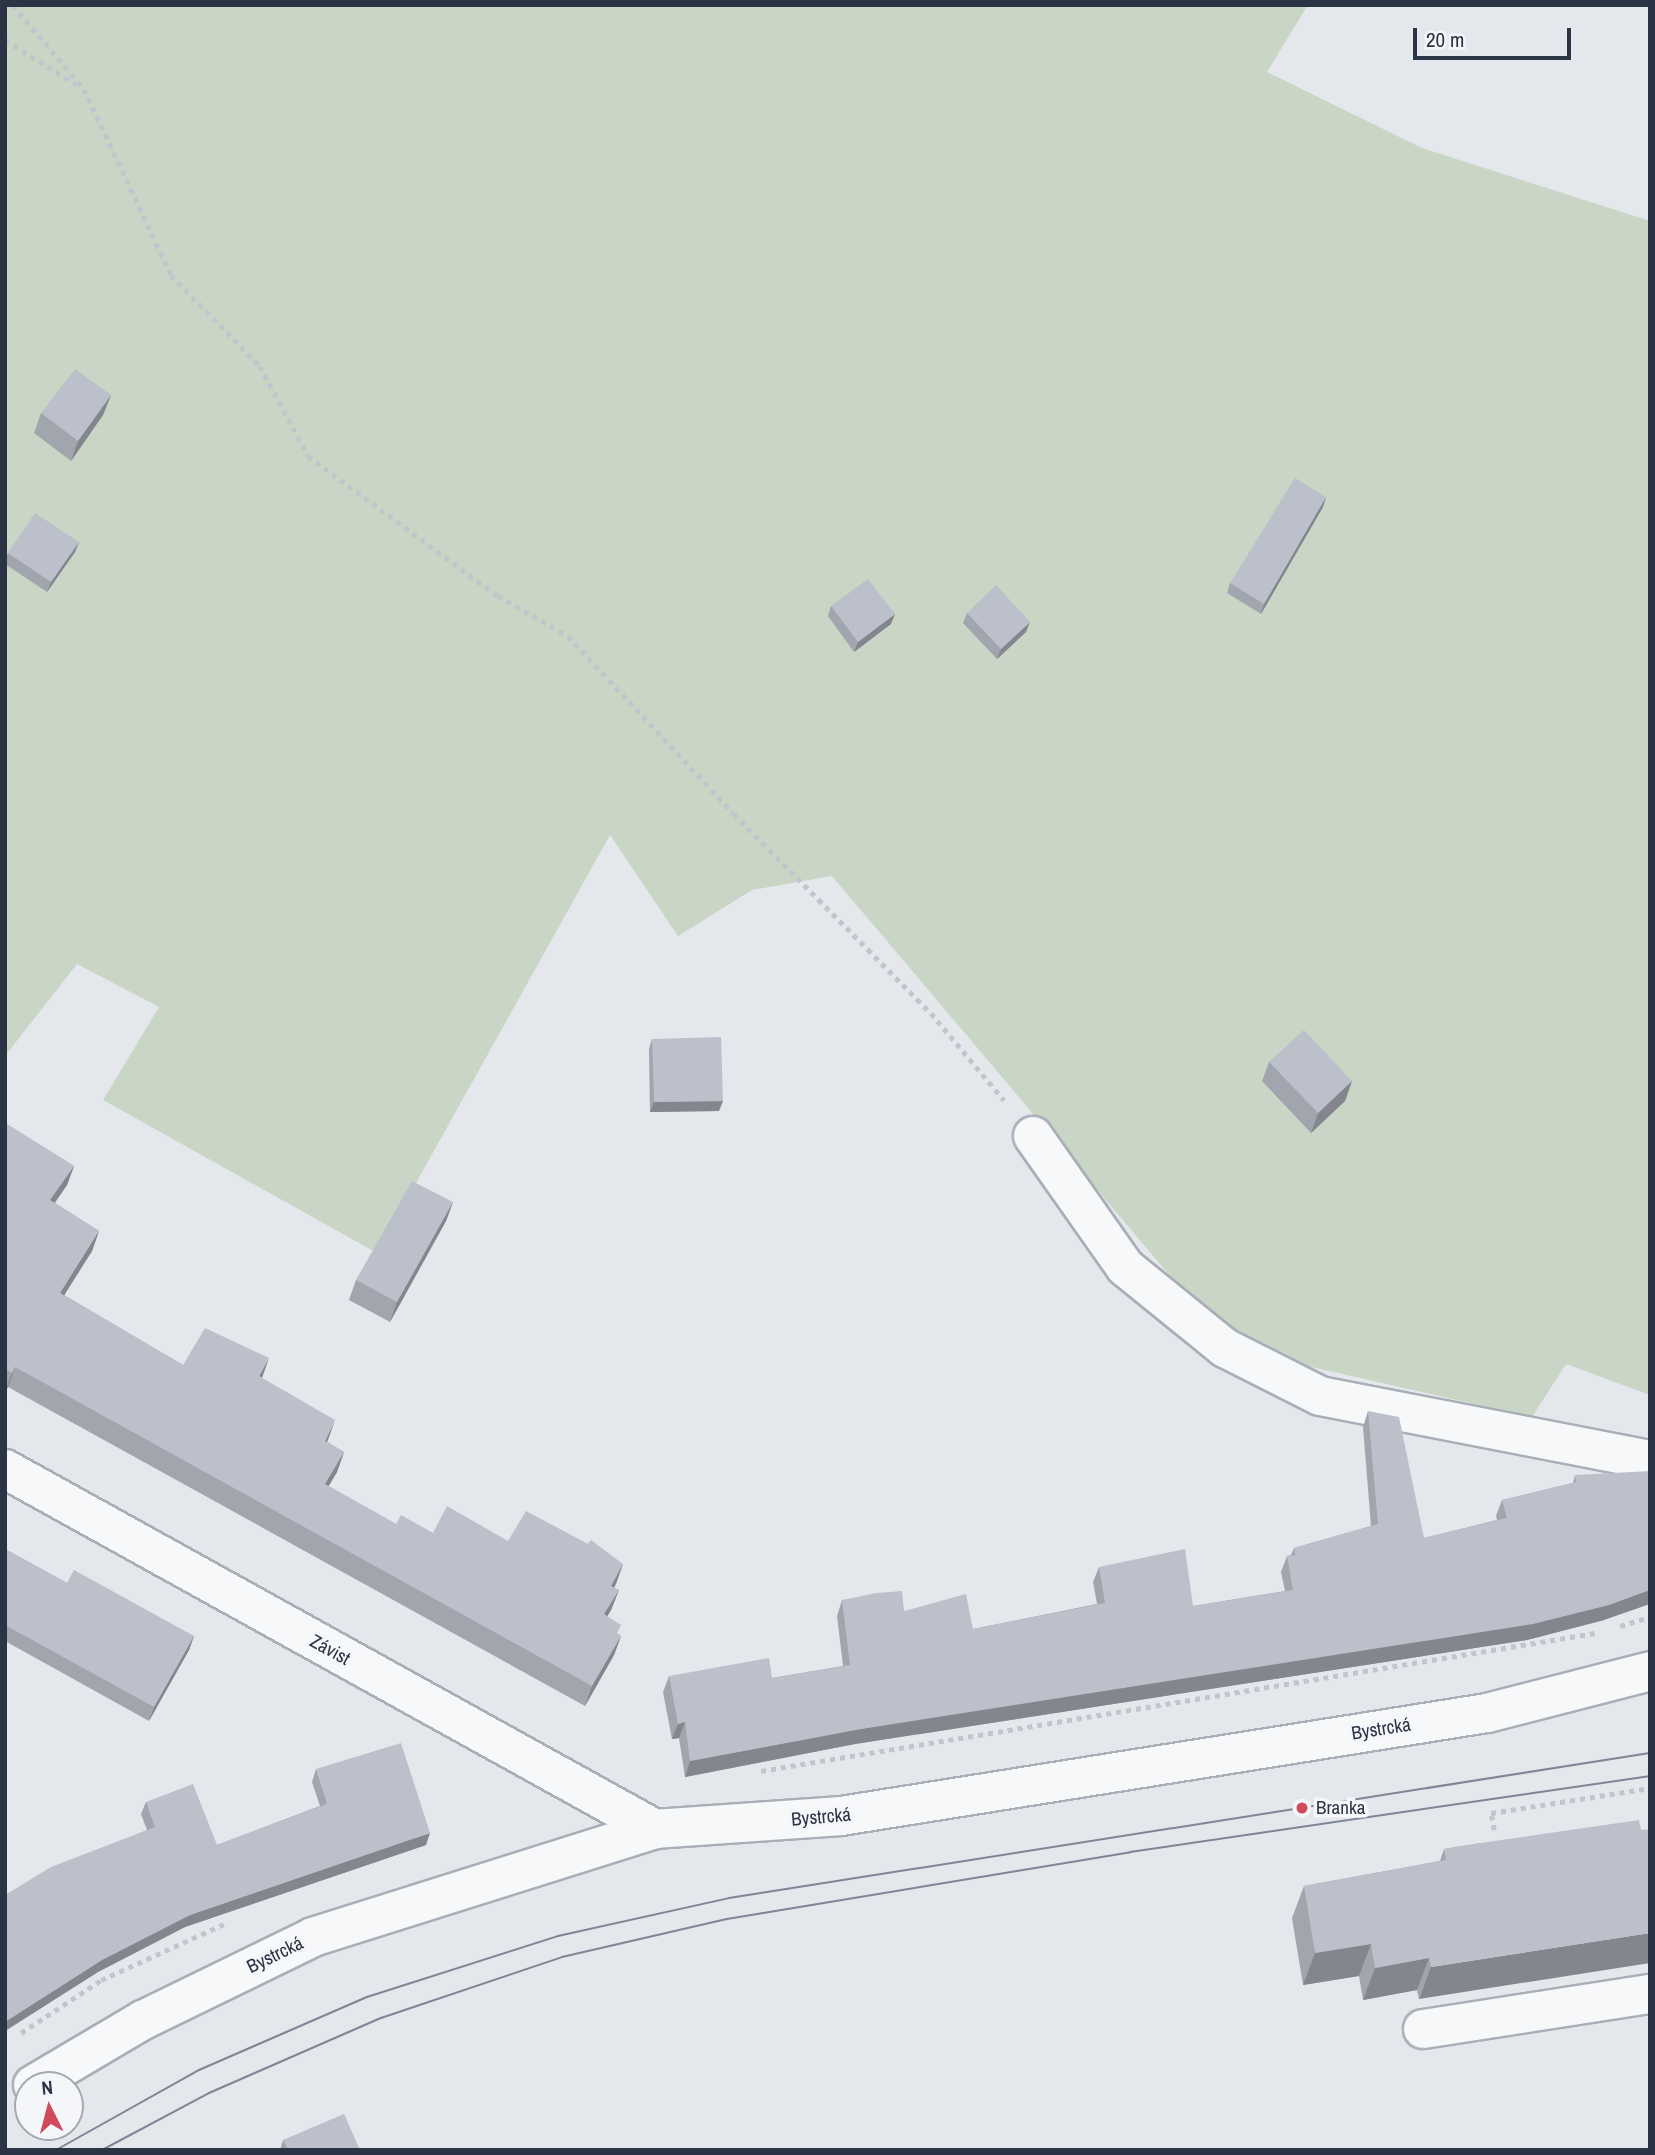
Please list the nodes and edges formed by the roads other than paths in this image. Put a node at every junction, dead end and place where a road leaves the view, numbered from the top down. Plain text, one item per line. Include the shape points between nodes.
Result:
1 (1033, 1136) road end
2 (1650, 1460) edge
3 (5, 1469) edge
4 (1650, 1671) edge
5 (655, 1829) junction
6 (1650, 1994) edge
7 (1423, 2029) dead end
8 (57, 2071) edge

1 - 2 street via 1125,1267 1225,1348 1320,1396
3 - 5 street, Závist
4 - 5 street, Bystrcká via 1487,1713 855,1814
5 - 8 street, Bystrcká via 313,1937 143,2020
6 - 7 street

